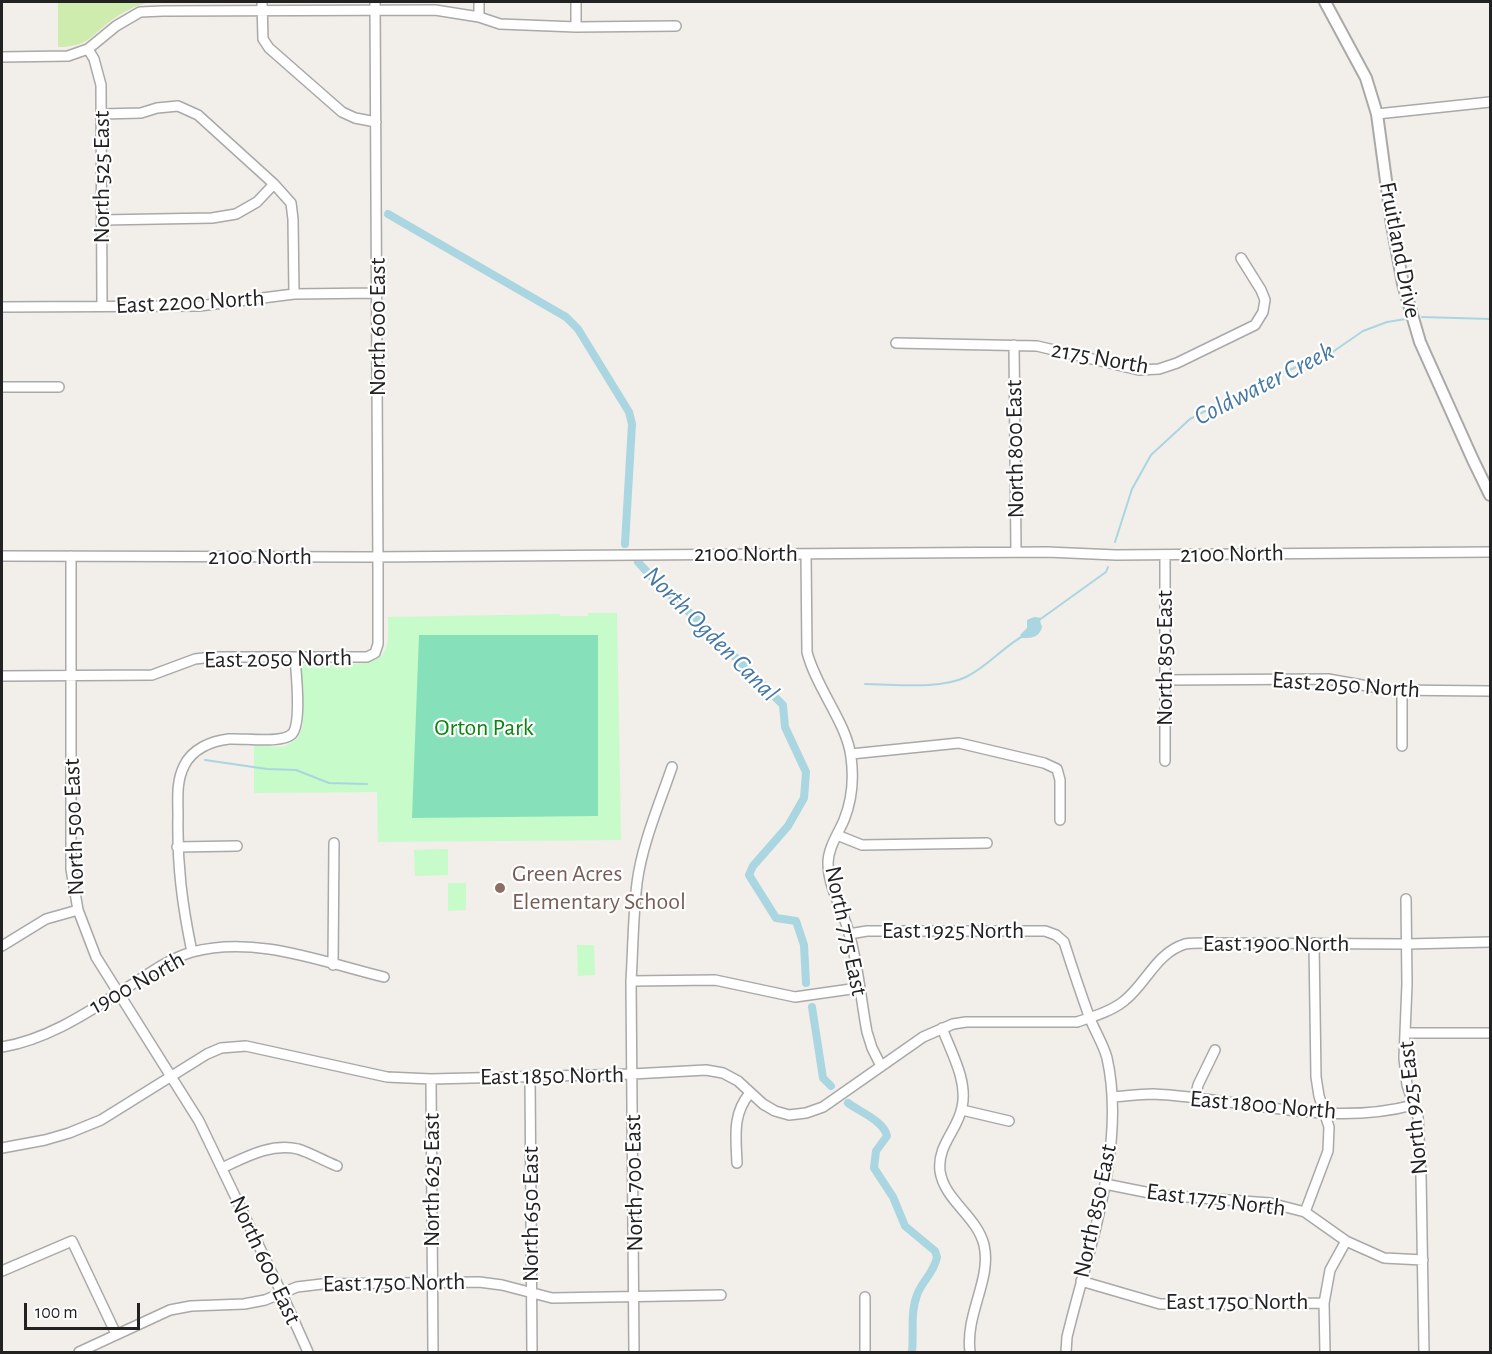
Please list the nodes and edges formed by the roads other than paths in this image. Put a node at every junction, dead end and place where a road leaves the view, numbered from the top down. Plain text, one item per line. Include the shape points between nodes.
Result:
1 (479, 2) edge
2 (576, 2) edge
3 (1325, 2) edge
4 (163, 6) edge
5 (262, 6) edge
6 (375, 6) edge
7 (479, 17) junction
8 (676, 26) dead end
9 (576, 27) junction
10 (88, 49) junction
11 (2, 57) edge
12 (1491, 102) edge
13 (102, 114) junction
14 (1377, 114) junction
15 (376, 122) junction
16 (274, 184) junction
17 (102, 220) junction
18 (1241, 258) dead end
19 (378, 293) junction
20 (294, 294) junction
21 (102, 306) junction
22 (2, 307) edge
23 (896, 343) dead end
24 (1014, 345) junction
25 (2, 387) edge
26 (59, 387) dead end
27 (1491, 495) edge
28 (1016, 552) junction
29 (1491, 552) edge
30 (806, 554) junction
31 (1165, 555) junction
32 (2, 556) edge
33 (71, 556) junction
34 (378, 557) junction
35 (375, 653) joint
36 (295, 657) junction
37 (2, 676) edge
38 (72, 676) junction
39 (1166, 680) junction
40 (1402, 690) junction
41 (1491, 691) edge
42 (1402, 746) dead end
43 (851, 754) junction
44 (1165, 761) dead end
45 (672, 767) dead end
46 (1060, 820) dead end
47 (837, 835) junction
48 (334, 843) dead end
49 (987, 843) dead end
50 (237, 846) dead end
51 (177, 847) junction
52 (1406, 899) dead end
53 (78, 910) junction
54 (849, 934) junction
55 (1056, 935) joint
56 (1491, 942) edge
57 (1314, 943) junction
58 (1407, 944) junction
59 (2, 946) edge
60 (192, 952) junction
61 (333, 965) junction
62 (384, 977) dead end
63 (631, 981) junction
64 (858, 988) junction
65 (118, 993) junction
66 (1090, 1017) junction
67 (942, 1028) junction
68 (1491, 1033) edge
69 (1405, 1034) junction
70 (2, 1047) edge
71 (1215, 1050) dead end
72 (881, 1066) junction
73 (632, 1074) junction
74 (530, 1076) junction
75 (170, 1077) junction
76 (431, 1079) junction
77 (750, 1093) junction
78 (1112, 1097) junction
79 (1195, 1098) junction
80 (1413, 1105) junction
81 (962, 1110) junction
82 (1325, 1113) junction
83 (1009, 1121) dead end
84 (2, 1148) edge
85 (737, 1163) dead end
86 (336, 1166) dead end
87 (222, 1168) junction
88 (1105, 1184) junction
89 (1305, 1212) junction
90 (1346, 1241) junction
91 (1423, 1260) junction
92 (2, 1271) edge
93 (1081, 1281) junction
94 (433, 1282) junction
95 (282, 1294) junction
96 (531, 1294) junction
97 (721, 1295) dead end
98 (865, 1297) dead end
99 (635, 1298) junction
100 (1324, 1303) junction
101 (116, 1334) junction
102 (91, 1350) edge
103 (79, 1353) edge
104 (308, 1353) edge
105 (433, 1353) edge
106 (532, 1353) edge
107 (634, 1353) edge
108 (865, 1353) edge
109 (970, 1353) edge
110 (1066, 1353) edge
111 (1325, 1353) edge
112 (1424, 1353) edge

1 - 7 street
2 - 9 street
3 - 14 street, Fruitland Drive via 1366,78
4 - 5 street
4 - 10 street via 140,12
5 - 6 street
5 - 15 street via 263,39 269,48 342,112
6 - 7 street
6 - 15 street, North 600 East
7 - 9 street via 500,24
8 - 9 street
10 - 11 street via 68,56
10 - 13 street, North 525 East via 101,85
12 - 14 street
13 - 16 street via 141,113 178,106 198,115
13 - 17 street, North 525 East
14 - 27 street, Fruitland Drive via 1401,273 1420,342
15 - 19 street, North 600 East
16 - 17 street via 257,202 236,214
16 - 20 street via 291,203
17 - 21 street, North 525 East
18 - 24 street, 2175 North via 1261,290 1265,300 1263,312 1255,325 1177,363 1139,370 1037,346
19 - 20 street, East 2200 North
19 - 34 street, North 600 East
20 - 21 street, East 2200 North via 199,306
21 - 22 street, East 2200 North
23 - 24 street, 2175 North
24 - 28 street, North 800 East
25 - 26 street
28 - 30 street, 2100 North
28 - 31 street, 2100 North
29 - 31 street, 2100 North
30 - 34 street, 2100 North
30 - 43 street, North 775 East via 807,652
31 - 39 street, North 850 East
32 - 33 street, 2100 North
33 - 34 street, 2100 North
33 - 38 street, North 500 East
34 - 35 street, North 600 East
35 - 36 street, East 2050 North via 367,657
36 - 38 street, East 2050 North via 212,657 152,675
36 - 51 street via 297,724 292,734 282,738 229,739 196,750 184,765 178,784
37 - 38 street, East 2050 North
38 - 53 street, North 500 East via 71,869
39 - 40 street, East 2050 North via 1328,679
39 - 44 street, North 850 East
40 - 41 street, East 2050 North
40 - 42 street
43 - 46 street via 959,743 1044,763 1057,769
43 - 47 street, North 775 East via 850,801
45 - 63 street, North 700 East via 637,883
47 - 49 street via 862,844
47 - 54 street, North 775 East via 828,861 830,878
48 - 61 street
50 - 51 street
51 - 60 street via 181,898
52 - 58 street, North 925 East
53 - 59 street via 46,919
53 - 65 street, North 500 East via 96,957
54 - 55 street, East 1925 North via 1045,931
54 - 64 street, North 775 East
55 - 66 street, North 850 East via 1064,942
56 - 58 street, East 1900 North
57 - 58 street, East 1900 North
57 - 66 street, East 1900 North via 1186,944 1155,965 1123,1002
57 - 82 street via 1316,1077
58 - 69 street, North 925 East
60 - 61 street, 1900 North via 235,947 276,949
60 - 65 street, 1900 North via 167,962
61 - 62 street, 1900 North
63 - 64 street via 715,980 795,997
63 - 73 street, North 700 East
64 - 72 street, North 775 East via 867,1032
65 - 70 street, 1900 North via 48,1034
65 - 75 street, North 500 East
66 - 67 street, East 1850 North via 1077,1022 966,1022
66 - 78 street, North 850 East via 1106,1056
67 - 72 street, East 1850 North
67 - 81 street via 963,1087
68 - 69 street
69 - 80 street, North 925 East via 1407,1085
71 - 79 street
72 - 77 street, East 1850 North via 823,1107 806,1113 789,1115 775,1111
73 - 74 street, East 1850 North
73 - 77 street, East 1850 North via 706,1070 723,1073
73 - 99 street, North 700 East
74 - 76 street, East 1850 North
74 - 96 street, North 650 East
75 - 76 street, East 1850 North via 207,1054 235,1045 387,1077
75 - 84 street, East 1850 North via 101,1120 53,1137
75 - 87 street, North 500 East via 199,1121
76 - 94 street, North 625 East
77 - 85 street via 741,1104 738,1117
78 - 79 street, East 1800 North via 1152,1094
78 - 88 street, North 850 East via 1112,1140
79 - 82 street, East 1800 North
80 - 82 street, East 1800 North via 1394,1110
80 - 91 street, North 925 East via 1418,1117
81 - 83 street
81 - 109 street via 944,1145 940,1171 944,1184 981,1234 984,1247 983,1276 969,1328
82 - 89 street via 1328,1151
86 - 87 street via 299,1150 281,1147 260,1151
87 - 95 street, North 600 East
88 - 89 street, East 1775 North via 1160,1195 1270,1203
88 - 93 street, North 850 East
89 - 90 street, East 1775 North
90 - 91 street, East 1775 North via 1384,1258
90 - 100 street via 1330,1270
91 - 112 street, North 925 East
92 - 101 street via 72,1241
93 - 100 street, East 1750 North via 1160,1304
93 - 110 street, North 850 East
94 - 95 street, East 1750 North via 322,1284 297,1287
94 - 96 street, East 1750 North via 479,1282
94 - 105 street, North 625 East
95 - 101 street, East 1750 North via 244,1304 170,1310
95 - 104 street, North 600 East
96 - 99 street, East 1750 North via 552,1298
96 - 106 street, North 650 East
97 - 99 street, East 1750 North
98 - 108 street
99 - 107 street, North 700 East
100 - 111 street
101 - 102 street, East 1750 North
102 - 103 street, East 1750 North

